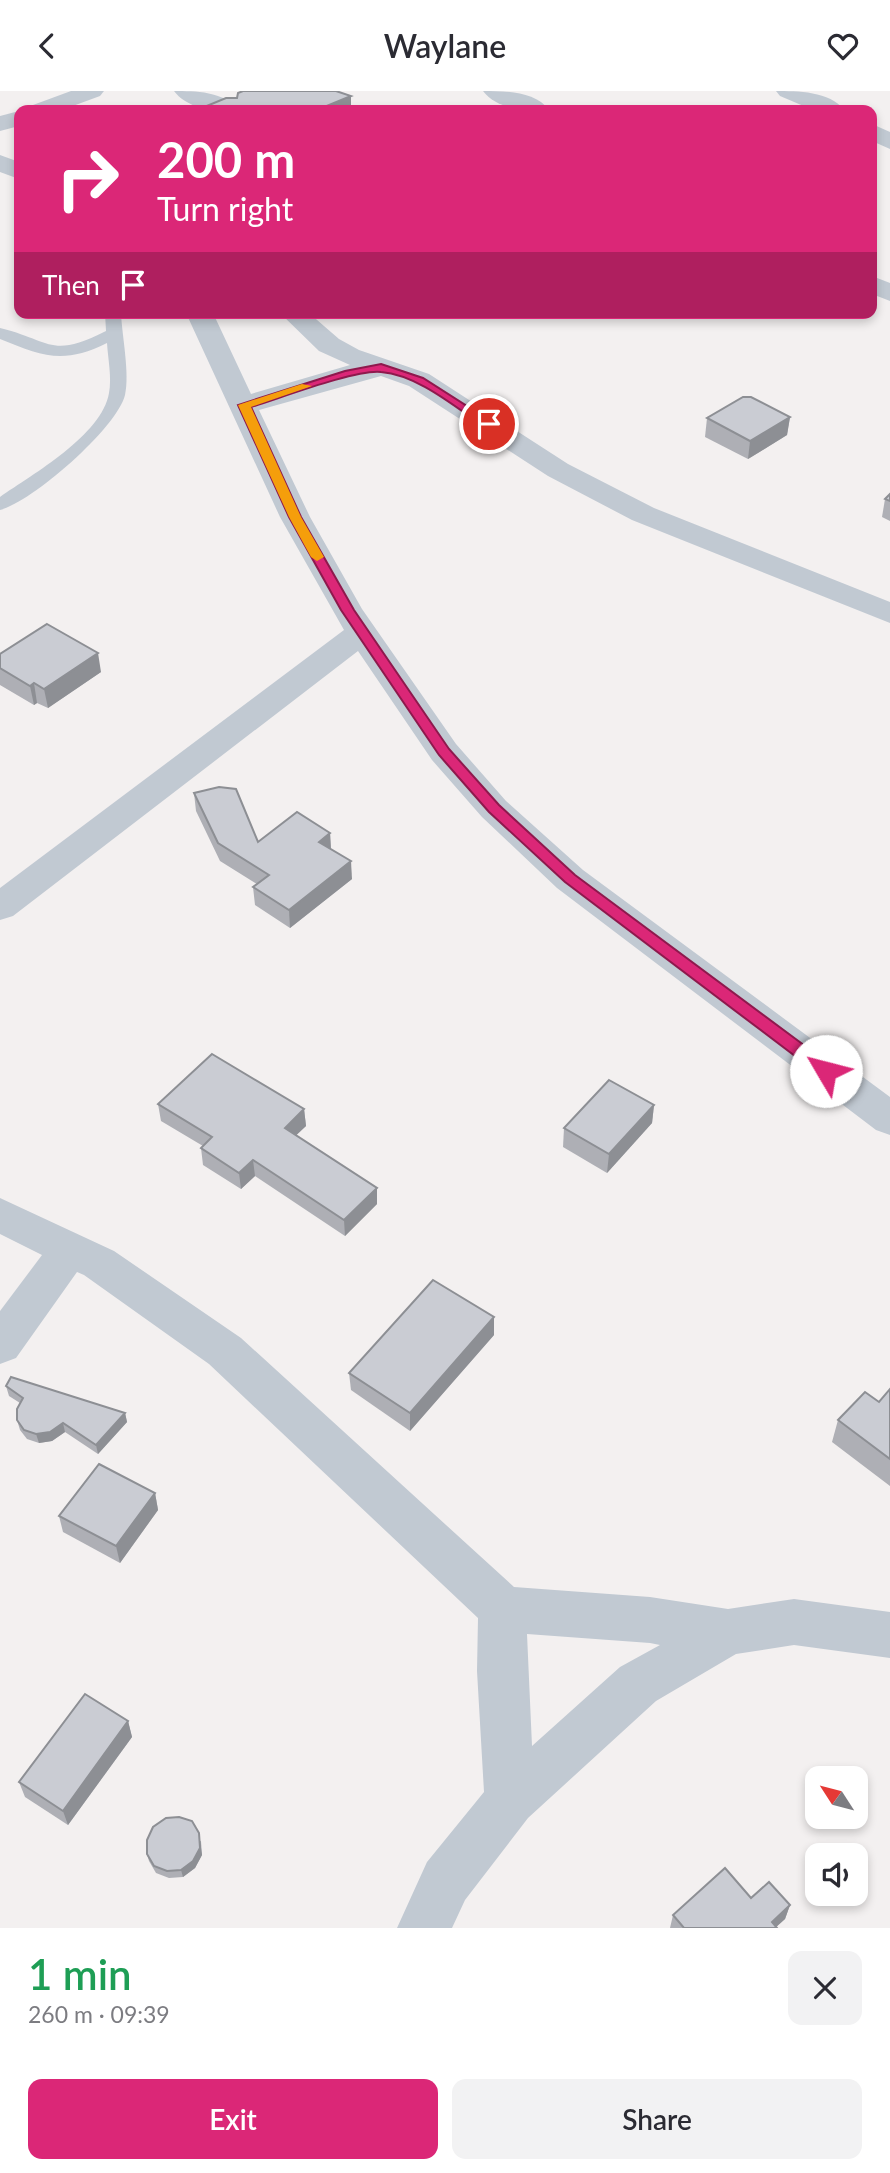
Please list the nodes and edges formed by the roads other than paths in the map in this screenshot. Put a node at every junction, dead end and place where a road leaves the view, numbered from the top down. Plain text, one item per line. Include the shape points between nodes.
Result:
1 (92, 91) edge
2 (186, 91) edge
3 (495, 91) edge
4 (785, 96) edge
5 (54, 105) edge
6 (215, 105) edge
7 (533, 105) edge
8 (815, 105) edge
9 (113, 319) edge
10 (202, 319) edge
11 (300, 319) edge
12 (0, 333) edge
13 (113, 334) junction
14 (381, 368) junction
15 (244, 405) junction
16 (0, 505) edge
17 (890, 614) edge
18 (362, 632) junction
19 (0, 907) edge
20 (890, 1119) edge
21 (0, 1216) edge
22 (71, 1249) junction
23 (0, 1345) edge
24 (503, 1609) junction
25 (728, 1632) junction
26 (890, 1635) edge
27 (510, 1800) junction
28 (424, 1928) edge

1 - 5 street
2 - 6 street
3 - 7 street
4 - 8 street
9 - 13 lane
10 - 15 street
11 - 14 street via 329,345
12 - 13 lane via 64,356
13 - 16 lane via 118,392 109,417 69,455
14 - 15 street
14 - 17 street via 443,393 558,470 643,514
15 - 18 street via 295,517
18 - 19 street
18 - 20 street via 444,752 570,879
21 - 22 street
22 - 23 street
22 - 24 street via 152,1297 225,1351
24 - 25 street via 650,1620
24 - 27 street
25 - 26 street via 794,1622
25 - 27 street via 638,1684
27 - 28 street via 446,1881

